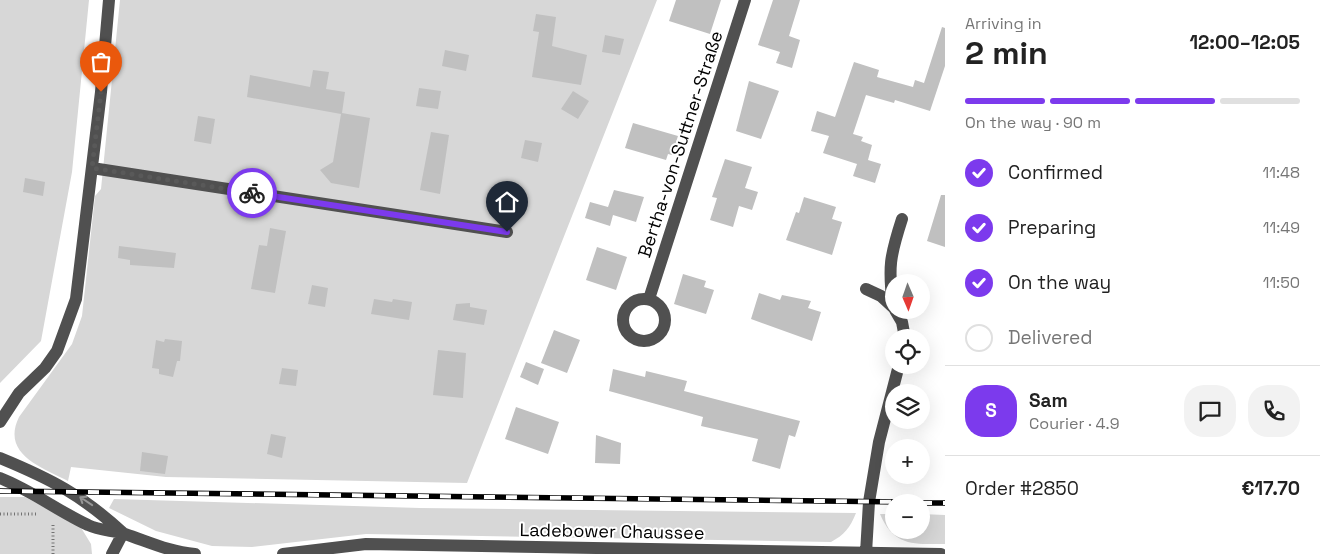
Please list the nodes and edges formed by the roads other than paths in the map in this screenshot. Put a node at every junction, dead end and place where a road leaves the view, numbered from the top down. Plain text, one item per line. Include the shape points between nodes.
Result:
1 (109, 0) edge
2 (745, 0) edge
3 (92, 168) junction
4 (902, 219) dead end
5 (507, 232) dead end
6 (889, 274) edge
7 (866, 289) dead end
8 (649, 299) dead end
9 (885, 300) edge
10 (897, 374) edge
11 (0, 422) edge
12 (0, 458) edge
13 (0, 478) edge
14 (123, 533) junction
15 (866, 553) edge
16 (112, 554) edge
17 (195, 554) edge
18 (283, 554) edge
19 (940, 554) edge

1 - 3 street
2 - 8 street, Bertha-von-Suttner-Straße
3 - 5 street
3 - 11 street via 76,300 57,351 45,368 19,393
4 - 6 street via 890,253
7 - 9 street
10 - 15 street via 879,442 869,502
14 -> 12 street via 86,501 46,478
13 - 14 street via 97,529
14 - 16 street
14 - 17 street via 153,545
15 - 18 street, Ladebower Chaussee via 366,544
15 - 19 street, Ladebower Chaussee

